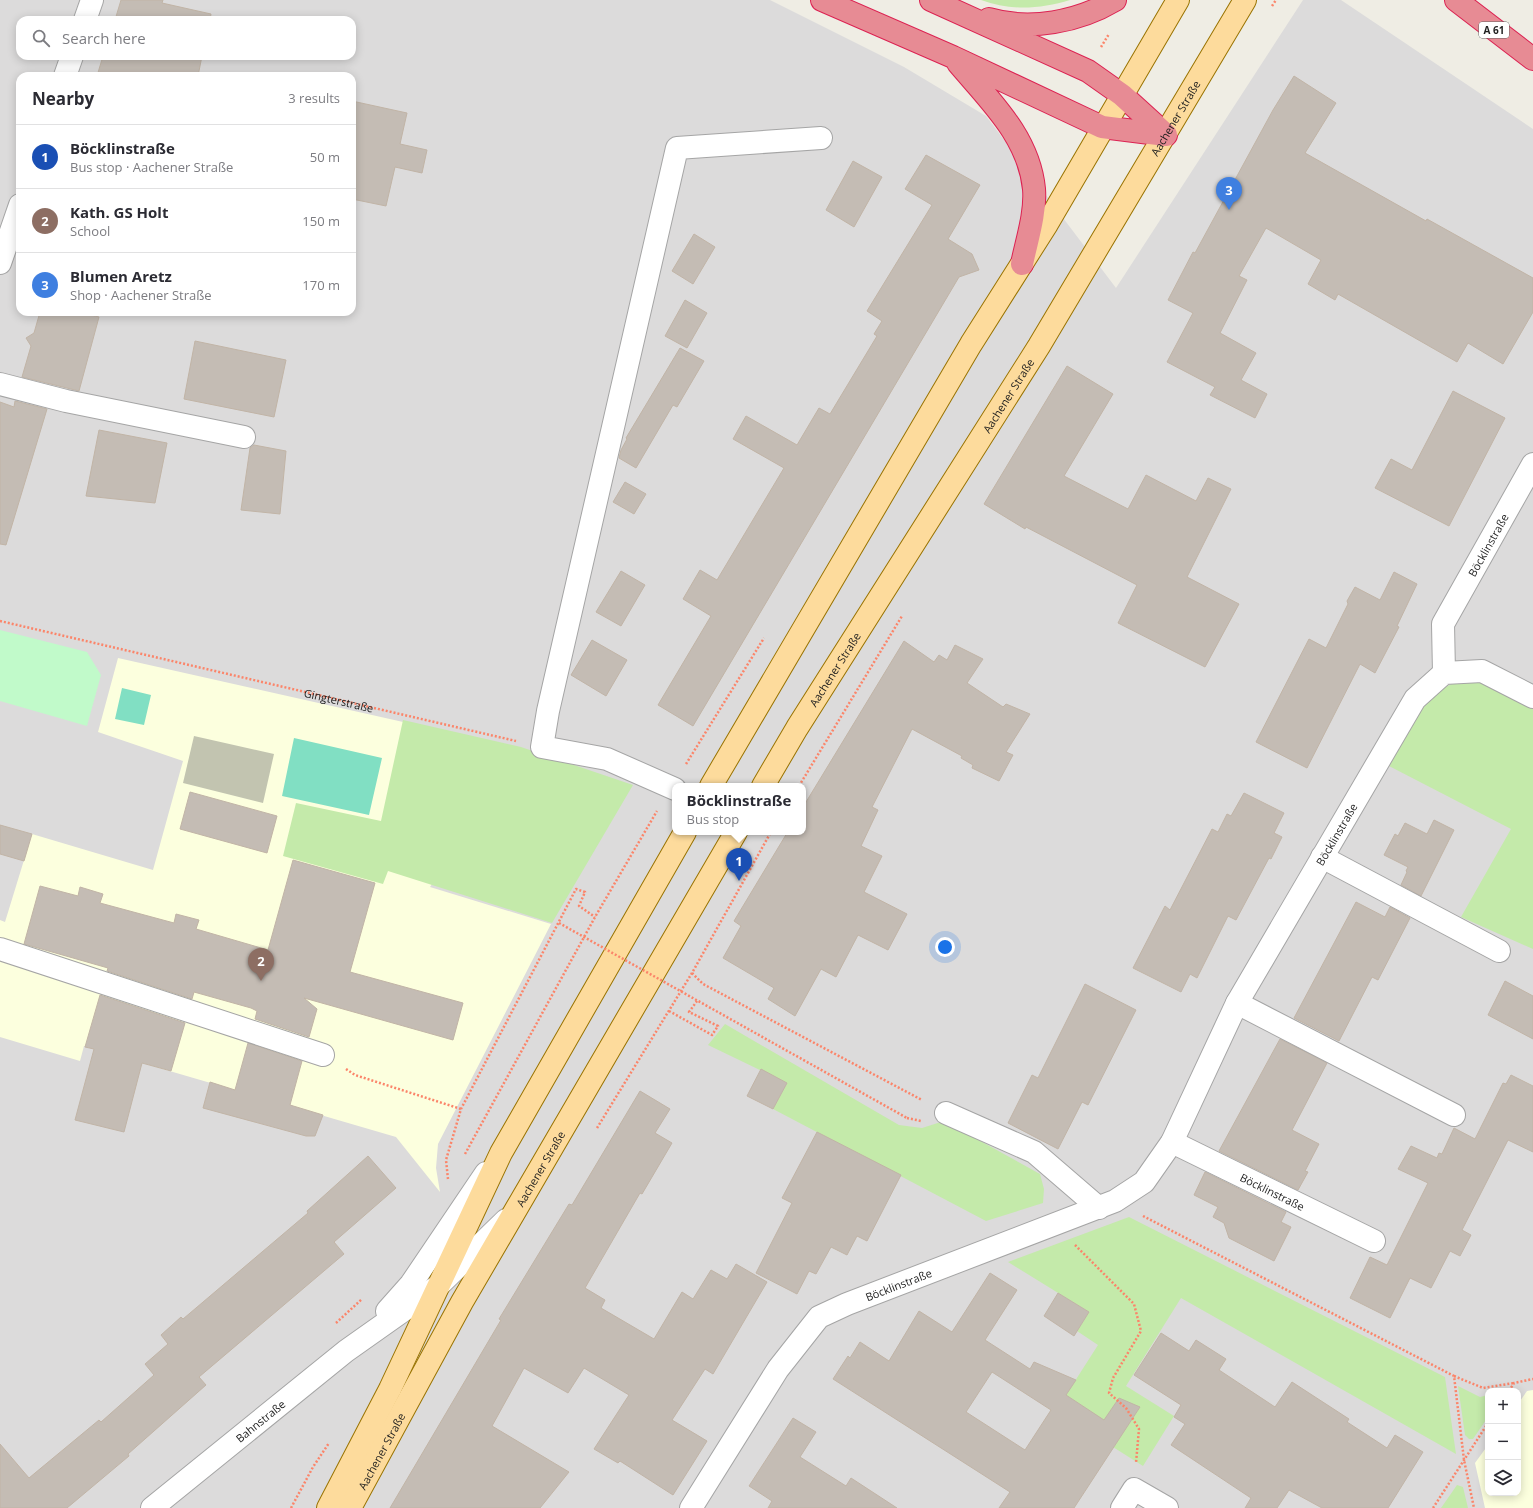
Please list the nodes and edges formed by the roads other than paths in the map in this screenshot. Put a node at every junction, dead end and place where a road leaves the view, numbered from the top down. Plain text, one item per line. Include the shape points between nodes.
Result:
1 (92, 0) edge
2 (822, 0) edge
3 (931, 0) edge
4 (1114, 0) edge
5 (1178, 0) edge
6 (1245, 0) edge
7 (1456, 0) edge
8 (953, 10) junction
9 (86, 16) edge
10 (953, 57) junction
11 (71, 60) edge
12 (1533, 60) edge
13 (66, 72) edge
14 (1122, 95) junction
15 (1102, 127) junction
16 (1166, 135) junction
17 (821, 138) dead end
18 (16, 217) edge
19 (0, 263) edge
20 (1022, 264) junction
21 (0, 384) edge
22 (244, 437) dead end
23 (1533, 464) edge
24 (1444, 673) junction
25 (1533, 697) edge
26 (714, 783) edge
27 (765, 783) edge
28 (672, 788) edge
29 (683, 835) edge
30 (734, 835) edge
31 (1322, 857) junction
32 (0, 949) edge
33 (1498, 951) dead end
34 (1237, 1003) junction
35 (323, 1055) road end
36 (946, 1113) road end
37 (1454, 1115) dead end
38 (1172, 1142) junction
39 (501, 1153) junction
40 (1107, 1205) junction
41 (513, 1214) junction
42 (1374, 1241) dead end
43 (438, 1286) junction
44 (368, 1334) junction
45 (152, 1508) edge
46 (328, 1508) edge
47 (350, 1508) edge
48 (691, 1508) edge
49 (1122, 1508) edge
50 (1167, 1508) edge

1 - 9 street
2 - 10 highway
3 - 8 highway
4 - 8 highway via 1098,10 1073,18 1032,24 996,21
5 - 14 main road
6 - 16 main road, Aachener Straße
7 - 12 highway, A 61
8 - 14 highway via 1088,70
10 - 15 highway
10 - 20 highway via 1004,117 1021,141 1030,164 1034,190 1031,221
11 - 13 street
14 - 15 main road
14 - 16 highway
15 - 16 highway
15 - 20 main road
16 - 27 main road, Aachener Straße via 1039,346 801,721
17 - 28 street via 677,148 542,747 607,759
18 - 19 street
20 - 26 main road via 971,344
21 - 22 street via 66,401
23 - 24 street, Böcklinstraße via 1443,624
24 - 25 street via 1482,671
24 - 31 street, Böcklinstraße via 1415,699
29 - 39 main road, Aachener Straße
30 - 41 main road, Aachener Straße
31 - 33 street
31 - 34 street, Böcklinstraße
32 - 35 street
34 - 37 street
34 - 38 street, Böcklinstraße
36 - 40 street via 1034,1152
38 - 40 street, Böcklinstraße via 1144,1182
38 - 42 street, Böcklinstraße
39 - 43 main road, Aachener Straße
39 - 44 street, Bahnstraße via 466,1200 411,1284
40 - 48 street, Böcklinstraße via 819,1317 778,1369
41 - 43 street, Bahnstraße
41 - 47 main road, Aachener Straße
43 - 44 street, Bahnstraße
43 - 46 main road, Aachener Straße via 390,1389
44 - 45 street, Bahnstraße
49 - 50 street via 1134,1489

